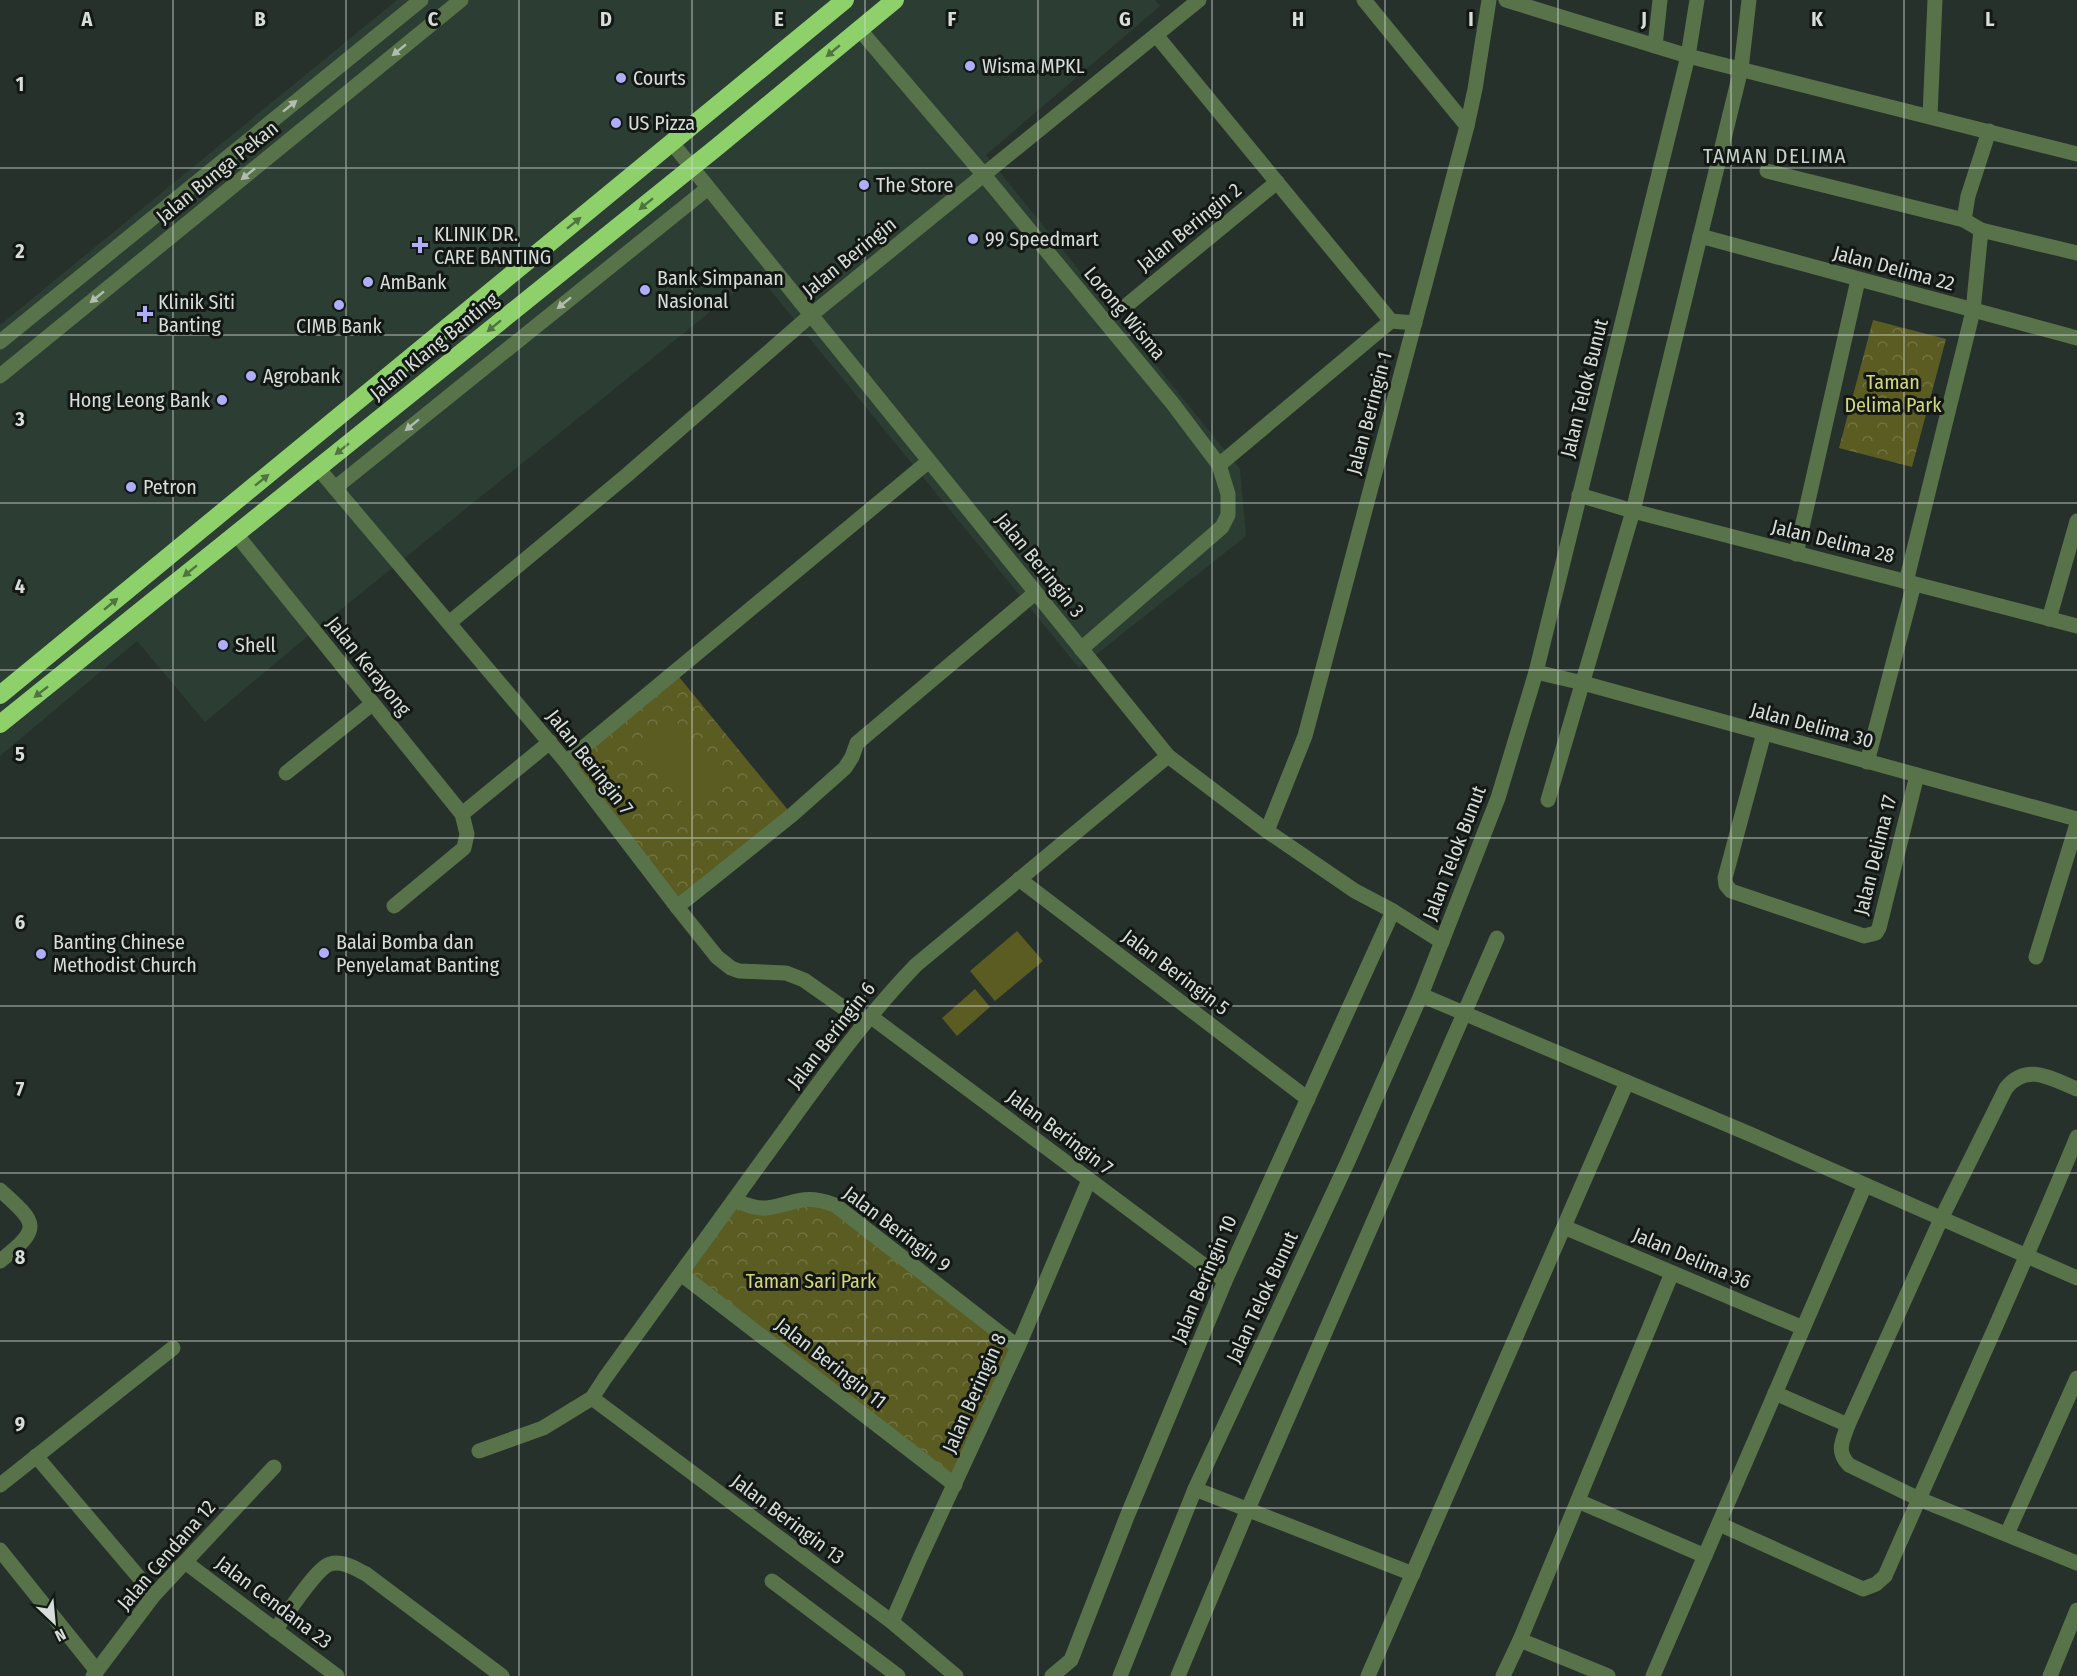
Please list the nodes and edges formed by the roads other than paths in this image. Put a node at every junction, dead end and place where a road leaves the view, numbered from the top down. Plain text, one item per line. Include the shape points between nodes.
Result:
1 (421, 0) edge
2 (461, 0) edge
3 (845, 0) edge
4 (895, 0) edge
5 (1199, 0) edge
6 (1364, 0) edge
7 (1489, 0) edge
8 (1506, 0) edge
9 (1660, 0) edge
10 (1696, 0) edge
11 (1749, 0) edge
12 (1935, 0) edge
13 (859, 29) junction
14 (1156, 35) junction
15 (1655, 46) junction
16 (1688, 56) junction
17 (1741, 69) junction
18 (1930, 116) junction
19 (1467, 126) junction
20 (1989, 131) junction
21 (672, 143) junction
22 (2077, 154) edge
23 (692, 168) junction
24 (1767, 171) dead end
25 (984, 175) junction
26 (1278, 182) junction
27 (708, 188) junction
28 (1964, 220) junction
29 (1981, 230) junction
30 (1700, 237) junction
31 (2077, 253) edge
32 (1858, 280) junction
33 (1127, 304) dead end
34 (1972, 311) junction
35 (811, 315) junction
36 (1391, 321) junction
37 (1414, 323) junction
38 (2077, 338) edge
39 (0, 342) edge
40 (0, 376) edge
41 (929, 461) junction
42 (1219, 465) junction
43 (318, 468) junction
44 (335, 488) junction
45 (1579, 495) junction
46 (1633, 511) junction
47 (2077, 521) edge
48 (236, 534) junction
49 (1796, 554) junction
50 (1910, 583) junction
51 (1035, 593) junction
52 (2049, 619) junction
53 (449, 623) junction
54 (2077, 626) edge
55 (66, 641) junction
56 (1081, 649) junction
57 (82, 659) junction
58 (1536, 672) junction
59 (1583, 683) junction
60 (0, 695) edge
61 (372, 704) junction
62 (0, 724) edge
63 (1764, 733) junction
64 (550, 742) junction
65 (1168, 756) junction
66 (566, 762) junction
67 (1867, 762) junction
68 (286, 773) dead end
69 (1917, 775) junction
70 (1548, 800) dead end
71 (2077, 819) edge
72 (464, 820) junction
73 (2077, 824) edge
74 (1267, 831) junction
75 (1019, 879) junction
76 (394, 906) dead end
77 (677, 907) junction
78 (1392, 911) junction
79 (1497, 938) dead end
80 (1442, 942) junction
81 (2036, 957) dead end
82 (1421, 994) junction
83 (1465, 1012) junction
84 (867, 1020) junction
85 (1627, 1082) junction
86 (2077, 1089) edge
87 (1308, 1099) junction
88 (2077, 1137) edge
89 (1089, 1180) junction
90 (1865, 1185) junction
91 (0, 1190) edge
92 (734, 1200) junction
93 (1941, 1218) junction
94 (1564, 1227) junction
95 (2028, 1256) junction
96 (0, 1261) edge
97 (1672, 1273) junction
98 (681, 1274) junction
99 (2077, 1278) edge
100 (1225, 1281) junction
101 (1803, 1328) junction
102 (1018, 1347) junction
103 (173, 1348) dead end
104 (2077, 1378) edge
105 (1775, 1393) junction
106 (592, 1398) junction
107 (1848, 1425) junction
108 (479, 1451) dead end
109 (36, 1456) junction
110 (274, 1467) dead end
111 (0, 1485) edge
112 (955, 1485) junction
113 (1195, 1489) junction
114 (1919, 1498) junction
115 (1578, 1501) junction
116 (1248, 1509) junction
117 (1719, 1524) junction
118 (2007, 1534) junction
119 (0, 1550) edge
120 (1705, 1556) junction
121 (185, 1562) junction
122 (2077, 1563) edge
123 (1413, 1574) junction
124 (772, 1581) dead end
125 (154, 1595) junction
126 (2077, 1610) edge
127 (892, 1622) junction
128 (276, 1630) junction
129 (1520, 1640) junction
130 (1058, 1672) edge
131 (95, 1674) edge
132 (1373, 1674) edge
133 (338, 1676) edge
134 (502, 1676) edge
135 (898, 1676) edge
136 (956, 1676) edge
137 (1120, 1676) edge
138 (1178, 1676) edge
139 (1503, 1676) edge
140 (1608, 1676) edge
141 (1653, 1676) edge
142 (2050, 1676) edge

39 -> 1 street, Jalan Bunga Pekan
2 -> 40 street, Jalan Bunga Pekan
3 - 21 highway, Jalan Klang Banting
4 - 13 highway, Jalan Klang Banting
5 - 14 street, Jalan Beringin
6 - 19 street
7 - 19 street, Jalan Beringin 1
8 - 15 street
9 - 15 street
10 - 16 street, Jalan Telok Bunut
11 - 17 street
12 - 18 street
13 -> 23 highway, Jalan Klang Banting
13 - 25 street, Lorong Wisma
14 - 25 street, Jalan Beringin
14 - 26 street
15 - 16 street
16 - 17 street
16 - 45 street, Jalan Telok Bunut
17 - 18 street
17 - 30 street
18 - 20 street
19 - 37 street, Jalan Beringin 1
20 - 22 street
20 - 28 street
21 - 23 street, Jalan Beringin 3
55 -> 21 highway, Jalan Klang Banting
23 - 27 street, Jalan Beringin 3
23 -> 43 highway, Jalan Klang Banting
24 - 28 street
25 - 35 street, Jalan Beringin
25 - 42 street, Lorong Wisma
26 - 33 street, Jalan Beringin 2
26 - 36 street
27 - 35 street, Jalan Beringin 3
27 -> 44 street
28 - 29 street
29 - 31 street
29 - 34 street
30 - 32 street, Jalan Delima 22
30 - 46 street
32 - 34 street, Jalan Delima 22
32 - 49 street
34 - 38 street, Jalan Delima 22
34 - 50 street
35 - 41 street, Jalan Beringin 3
35 - 53 street, Jalan Beringin
36 - 37 street
36 - 42 street
37 - 74 street, Jalan Beringin 1 via 1305,736
41 - 51 street, Jalan Beringin 3
41 - 66 street
42 - 56 street, Lorong Wisma via 1228,494 1228,515 1222,527
43 - 44 street, Jalan Beringin 7
43 - 48 highway, Jalan Klang Banting
44 - 53 street, Jalan Beringin 7
45 - 46 street, Jalan Delima 28
45 - 58 street, Jalan Telok Bunut
46 - 49 street, Jalan Delima 28
46 - 59 street
47 - 52 street
48 -> 57 highway, Jalan Klang Banting
48 - 61 street, Jalan Kerayong
49 - 50 street, Jalan Delima 28
50 - 52 street, Jalan Delima 28
50 - 67 street
51 - 56 street, Jalan Beringin 3
51 - 77 street via 857,743 846,768
52 - 54 street, Jalan Delima 28
53 - 64 street, Jalan Beringin 7
55 - 57 street
55 - 60 highway, Jalan Klang Banting
56 - 65 street, Jalan Beringin 3
57 -> 62 highway, Jalan Klang Banting
58 - 59 street, Jalan Delima 30
58 - 80 street, Jalan Telok Bunut via 1498,798
59 - 63 street, Jalan Delima 30
59 - 70 street
61 - 68 street
61 - 72 street, Jalan Kerayong
63 - 67 street, Jalan Delima 30
63 - 69 street, Jalan Delima 17 via 1726,885 1731,891 1864,936 1876,933 1879,927
64 - 66 street, Jalan Beringin 7
64 - 72 street
65 - 74 street, Jalan Beringin 3
65 - 75 street, Jalan Beringin 6
66 - 77 street, Jalan Beringin 7
67 - 69 street, Jalan Delima 30
69 - 71 street, Jalan Delima 30
72 - 76 street via 464,848
73 - 81 street
74 - 78 street, Jalan Beringin 3 via 1355,891
75 - 84 street, Jalan Beringin 6 via 916,965
75 - 87 street, Jalan Beringin 5
77 - 84 street, Jalan Beringin 7 via 730,968 786,973
78 - 80 street, Jalan Beringin 3
78 - 87 street, Jalan Beringin 10
79 - 83 street
80 - 82 street, Jalan Telok Bunut
82 - 83 street
82 - 113 street, Jalan Telok Bunut via 1349,1159
83 - 85 street
83 - 116 street
84 - 89 street, Jalan Beringin 7
84 - 92 street, Jalan Beringin 6
85 - 90 street
85 - 94 street
86 - 93 street via 2040,1074 2013,1080
87 - 100 street, Jalan Beringin 10
88 - 95 street
89 - 100 street, Jalan Beringin 7
89 - 102 street, Jalan Beringin 8
90 - 93 street
90 - 101 street
91 - 96 street via 30,1221 23,1243
92 - 98 street, Jalan Beringin 6
92 - 102 street, Jalan Beringin 9 via 765,1208 798,1199 835,1205
93 - 95 street
93 - 107 street
94 - 97 street, Jalan Delima 36
94 - 123 street
95 - 99 street
95 - 114 street
97 - 101 street, Jalan Delima 36
97 - 115 street
98 - 106 street, Jalan Beringin 6
98 - 112 street, Jalan Beringin 11
100 - 130 street, Jalan Beringin 10 via 1071,1660
101 - 105 street
102 - 112 street, Jalan Beringin 8
103 - 109 street
104 - 118 street
105 - 107 street
105 - 117 street
106 - 108 street via 543,1428
106 - 127 street, Jalan Beringin 13
107 - 114 street via 1842,1457 1850,1465
109 - 111 street
109 - 125 street
110 - 121 street, Jalan Cendana 12
112 - 127 street, Jalan Beringin 8
113 - 116 street
113 - 137 street, Jalan Telok Bunut
114 - 117 street via 1885,1576 1863,1589
114 - 118 street
115 - 120 street
115 - 129 street
116 - 123 street
116 - 138 street
117 - 120 street
118 - 122 street
119 - 131 street
120 - 141 street
121 - 125 street, Jalan Cendana 12
121 - 128 street, Jalan Cendana 23
123 - 132 street
124 - 135 street
125 - 131 street, Jalan Cendana 12
126 - 142 street
127 - 136 street, Jalan Beringin 13
128 - 133 street, Jalan Cendana 23
128 - 134 street via 320,1570 331,1564 343,1564 366,1574
129 - 139 street
129 - 140 street

